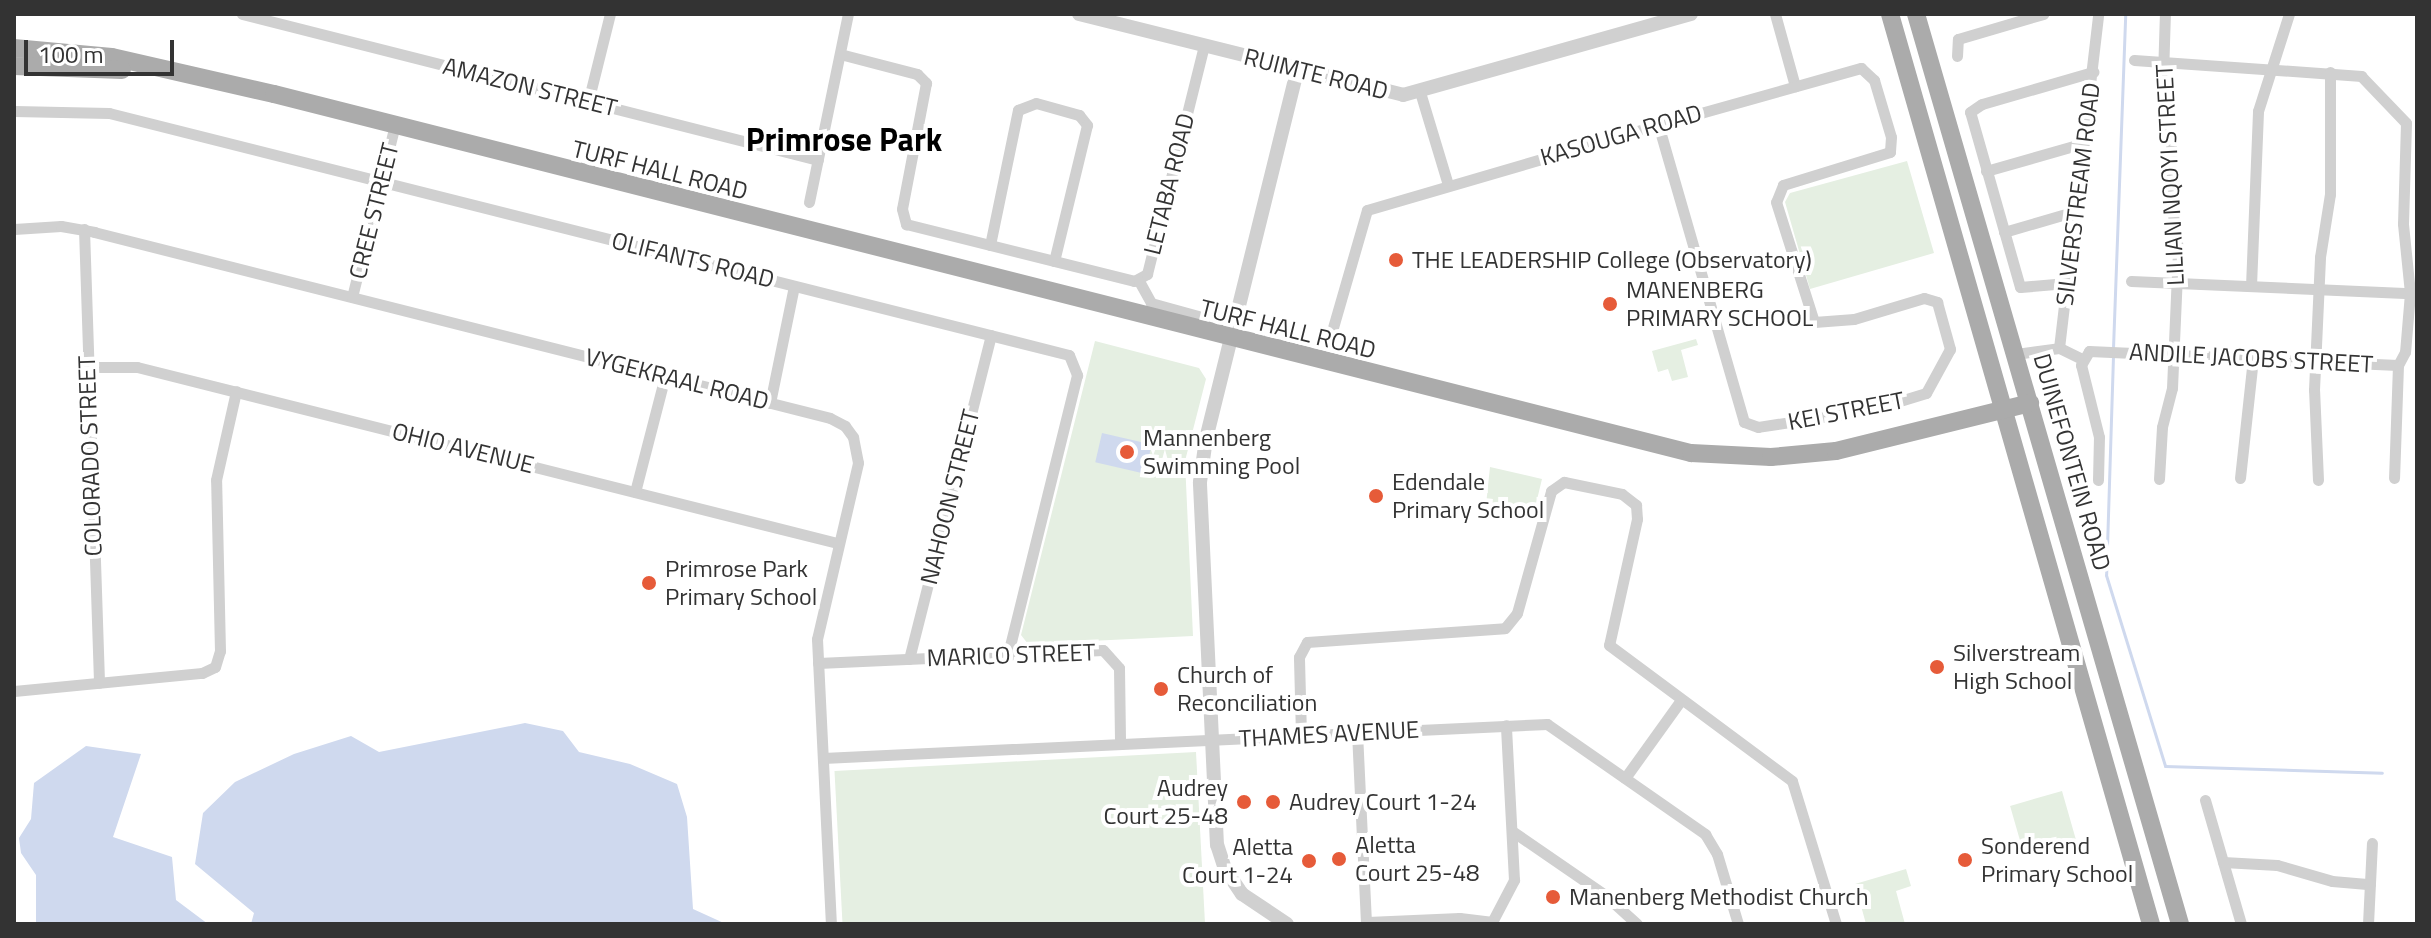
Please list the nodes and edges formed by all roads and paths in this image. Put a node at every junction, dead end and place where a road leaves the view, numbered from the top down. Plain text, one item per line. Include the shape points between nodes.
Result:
1 (242, 14) edge
2 (610, 14) edge
3 (848, 14) edge
4 (1079, 14) edge
5 (1691, 14) edge
6 (1775, 14) edge
7 (1890, 14) edge
8 (1916, 14) edge
9 (2043, 14) edge
10 (2098, 14) edge
11 (2165, 14) edge
12 (2289, 14) edge
13 (1663, 18) edge
14 (1204, 46) junction
15 (14, 48) edge
16 (840, 54) junction
17 (1957, 56) dead end
18 (2134, 60) dead end
19 (2163, 61) junction
20 (14, 66) edge
21 (2271, 67) junction
22 (1868, 69) joint
23 (1297, 70) junction
24 (2093, 72) junction
25 (2330, 72) junction
26 (1795, 86) junction
27 (1420, 92) junction
28 (588, 102) junction
29 (14, 111) edge
30 (1658, 125) junction
31 (394, 129) junction
32 (2084, 143) junction
33 (818, 160) junction
34 (1986, 171) junction
35 (381, 182) junction
36 (1448, 185) junction
37 (809, 202) dead end
38 (2076, 211) junction
39 (14, 229) edge
40 (84, 229) junction
41 (2004, 232) junction
42 (990, 245) junction
43 (1054, 261) junction
44 (1139, 281) junction
45 (2131, 281) dead end
46 (2067, 283) junction
47 (2177, 283) junction
48 (794, 286) junction
49 (2251, 286) junction
50 (2319, 289) junction
51 (2410, 293) junction
52 (352, 297) junction
53 (1198, 316) dead end
54 (1332, 331) dead end
55 (991, 335) junction
56 (1232, 339) junction
57 (2059, 348) junction
58 (2016, 354) junction
59 (2174, 355) junction
60 (2253, 358) junction
61 (2082, 359) junction
62 (2316, 361) junction
63 (2398, 365) junction
64 (87, 367) junction
65 (665, 376) junction
66 (236, 391) junction
67 (770, 403) junction
68 (2030, 403) junction
69 (2002, 410) junction
70 (2240, 478) dead end
71 (2394, 478) dead end
72 (2159, 479) dead end
73 (2098, 480) dead end
74 (2318, 480) dead end
75 (635, 492) junction
76 (837, 543) junction
77 (1008, 654) junction
78 (909, 659) junction
79 (818, 663) junction
80 (99, 683) junction
81 (14, 691) edge
82 (1681, 700) junction
83 (1506, 725) junction
84 (1357, 732) junction
85 (1301, 735) junction
86 (1212, 739) junction
87 (1120, 744) junction
88 (823, 758) junction
89 (1625, 778) junction
90 (2205, 800) dead end
91 (1512, 831) junction
92 (2372, 843) dead end
93 (2223, 862) junction
94 (2370, 884) junction
95 (831, 924) edge
96 (1287, 924) edge
97 (1367, 924) edge
98 (1491, 924) edge
99 (1637, 924) edge
100 (1738, 924) edge
101 (1836, 924) edge
102 (2151, 924) edge
103 (2180, 924) edge
104 (2241, 924) edge
105 (2368, 924) edge

1 - 28 street, AMAZON STREET
2 - 28 street
3 - 16 street
4 - 14 street, RUIMTE ROAD
5 - 13 street, RUIMTE ROAD
6 - 26 street
7 - 69 main road
8 - 58 main road, DUINEFONTEIN ROAD
9 - 17 street via 1958,39
10 - 24 street, SILVERSTREAM ROAD
11 - 19 street, LILIAN NQOYI STREET
12 - 21 street
13 - 27 street, RUIMTE ROAD
14 - 23 street, RUIMTE ROAD
14 - 44 street, LETABA ROAD via 1147,274
15 - 31 main road, TURF HALL ROAD via 137,61
16 - 33 street
16 - 42 street, LETABA ROAD via 917,74 926,83 902,209 905,222
18 - 19 street
19 - 21 street
19 - 47 street, LILIAN NQOYI STREET
20 - 31 main road, TURF HALL ROAD via 139,72
21 - 25 street
21 - 49 street via 2257,123
22 - 26 street, KASOUGA ROAD
22 - 30 street, KEI STREET via 1891,137 1890,152 1783,185 1776,199 1814,322 1854,319 1927,298 1939,305 1950,347 1934,381 1923,395 1882,407 1758,427 1744,422
23 - 27 street, RUIMTE ROAD via 1393,93
23 - 56 street
24 - 32 street, SILVERSTREAM ROAD
24 - 34 street via 1973,109 1970,117
25 - 50 street via 2330,194
25 - 51 street via 2367,78 2403,118 2408,134 2403,224
26 - 30 street, KASOUGA ROAD
27 - 36 street
28 - 33 street, AMAZON STREET
29 - 35 street, OLIFANTS ROAD via 98,110
30 - 36 street, KASOUGA ROAD
31 - 35 street, CREE STREET
31 - 56 main road, TURF HALL ROAD
32 - 34 street
32 - 38 street, SILVERSTREAM ROAD
33 - 37 street
34 - 41 street
35 - 48 street, OLIFANTS ROAD
35 - 52 street, CREE STREET
36 - 54 street, KASOUGA ROAD via 1363,213
38 - 41 street
38 - 46 street, SILVERSTREAM ROAD
39 - 40 street, VYGEKRAAL ROAD
40 - 52 street, VYGEKRAAL ROAD
40 - 64 street, COLORADO STREET
41 - 46 street via 2020,287
42 - 43 street, LETABA ROAD
42 - 43 street via 1017,112 1025,103 1036,103 1079,115 1087,125
43 - 44 street, LETABA ROAD
44 - 53 street via 1151,303
45 - 47 street
46 - 57 street, SILVERSTREAM ROAD
47 - 49 street
47 - 59 street, LILIAN NQOYI STREET
48 - 55 street, OLIFANTS ROAD
48 - 67 street
49 - 50 street
50 - 51 street
50 - 62 street
51 - 63 street via 2405,352
52 - 65 street, VYGEKRAAL ROAD
55 - 77 street, OLIFANTS ROAD via 1062,353 1077,367
55 - 78 street, NAHOON STREET
56 - 69 main road, TURF HALL ROAD via 1666,448 1718,456 1836,451
56 - 86 street via 1200,482
57 - 58 street
57 - 61 street
58 - 68 main road, DUINEFONTEIN ROAD
59 - 60 street, ANDILE JACOBS STREET
59 - 61 street, ANDILE JACOBS STREET via 2089,351
59 - 72 street, LILIAN NQOYI STREET
60 - 62 street, ANDILE JACOBS STREET
60 - 70 street
61 - 73 street via 2099,437
62 - 63 street, ANDILE JACOBS STREET
62 - 74 street
63 - 71 street
64 - 66 street, OHIO AVENUE via 137,367
64 - 80 street, COLORADO STREET
65 - 67 street, VYGEKRAAL ROAD
65 - 75 street
66 - 75 street, OHIO AVENUE
66 - 80 street via 214,516 217,663 202,673
67 - 76 street, VYGEKRAAL ROAD via 830,418 853,437 858,463
68 - 69 main road, TURF HALL ROAD
68 - 103 main road, DUINEFONTEIN ROAD
69 - 102 main road
75 - 76 street, OHIO AVENUE
76 - 79 street, VYGEKRAAL ROAD via 819,621
77 - 78 street, MARICO STREET
77 - 87 street, MARICO STREET via 1110,653 1119,668
78 - 79 street, MARICO STREET
79 - 88 street, VYGEKRAAL ROAD
80 - 81 street
82 - 85 street via 1614,652 1608,639 1636,505 1622,494 1564,482 1549,496 1510,624 1495,630 1307,642 1299,657
82 - 89 street
82 - 101 street via 1792,781
83 - 84 street, THAMES AVENUE
83 - 89 street, THAMES AVENUE via 1553,726
83 - 91 street
84 - 85 street, THAMES AVENUE
84 - 97 street
85 - 86 street, THAMES AVENUE
86 - 87 street, THAMES AVENUE
86 - 96 street via 1221,861 1242,894
87 - 88 street, THAMES AVENUE
88 - 95 street, VYGEKRAAL ROAD
89 - 100 street, THAMES AVENUE via 1710,840
90 - 93 street
91 - 98 street via 1514,880
91 - 99 street via 1605,895
92 - 94 street
93 - 94 street via 2277,865 2332,881
93 - 104 street
94 - 105 street
97 - 98 street

